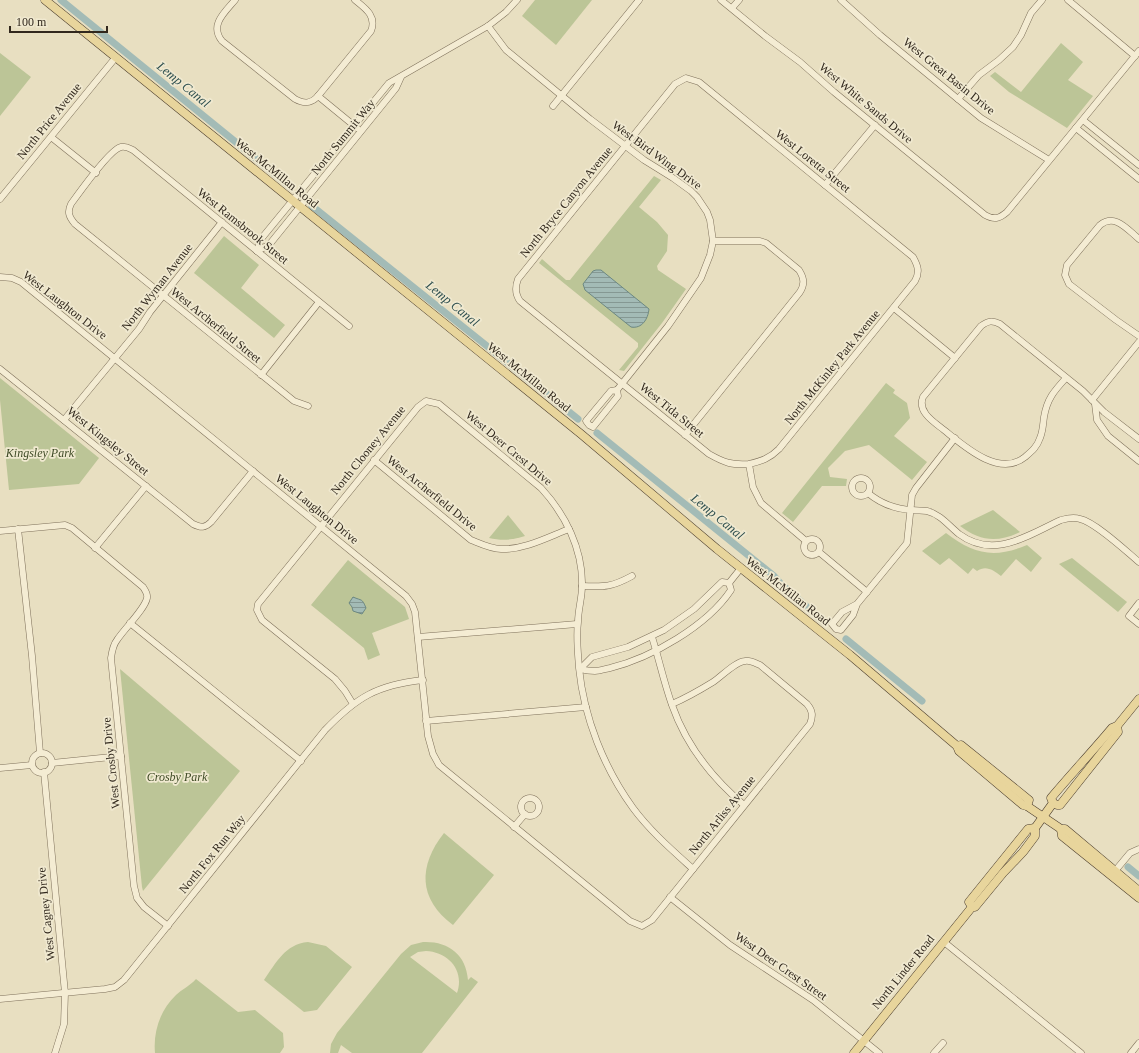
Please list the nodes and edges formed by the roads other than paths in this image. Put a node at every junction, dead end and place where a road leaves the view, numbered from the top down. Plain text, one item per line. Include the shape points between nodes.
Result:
1 (46, 0) edge
2 (235, 0) edge
3 (355, 0) edge
4 (517, 0) edge
5 (639, 0) edge
6 (721, 0) edge
7 (739, 0) edge
8 (843, 0) edge
9 (1042, 0) edge
10 (1068, 0) edge
11 (732, 8) junction
12 (488, 26) junction
13 (1137, 54) edge
14 (116, 57) junction
15 (400, 77) junction
16 (686, 78) joint
17 (562, 95) junction
18 (318, 96) junction
19 (958, 98) junction
20 (553, 106) dead end
21 (1083, 120) junction
22 (354, 125) junction
23 (875, 125) junction
24 (1076, 128) junction
25 (361, 131) junction
26 (51, 137) junction
27 (625, 146) junction
28 (1049, 160) junction
29 (1139, 165) edge
30 (96, 173) junction
31 (1139, 179) edge
32 (825, 185) junction
33 (0, 199) edge
34 (292, 201) junction
35 (300, 207) junction
36 (222, 222) junction
37 (1139, 239) edge
38 (713, 241) junction
39 (257, 251) junction
40 (918, 269) joint
41 (0, 277) edge
42 (516, 289) joint
43 (163, 296) junction
44 (319, 302) junction
45 (894, 308) junction
46 (349, 326) dead end
47 (1139, 336) edge
48 (1139, 342) edge
49 (115, 358) junction
50 (955, 358) junction
51 (0, 369) edge
52 (261, 375) junction
53 (1066, 378) junction
54 (622, 384) junction
55 (426, 401) joint
56 (1093, 402) junction
57 (308, 406) dead end
58 (64, 420) junction
59 (581, 434) junction
60 (685, 435) junction
61 (955, 438) junction
62 (1139, 439) edge
63 (374, 460) junction
64 (1139, 461) edge
65 (749, 464) junction
66 (253, 471) junction
67 (146, 486) junction
68 (868, 493) dead end
69 (911, 510) junction
70 (320, 526) junction
71 (18, 529) junction
72 (569, 529) junction
73 (0, 531) edge
74 (806, 541) junction
75 (95, 548) junction
76 (819, 552) junction
77 (1139, 562) edge
78 (741, 568) junction
79 (632, 576) dead end
80 (729, 583) junction
81 (582, 586) junction
82 (867, 592) junction
83 (1139, 603) edge
84 (857, 604) junction
85 (130, 623) junction
86 (577, 624) junction
87 (1139, 624) edge
88 (836, 629) junction
89 (418, 637) junction
90 (652, 637) junction
91 (828, 638) junction
92 (656, 651) junction
93 (580, 669) junction
94 (423, 680) junction
95 (1139, 699) edge
96 (353, 704) junction
97 (672, 704) junction
98 (586, 707) junction
99 (426, 721) junction
100 (40, 753) junction
101 (121, 756) junction
102 (301, 761) junction
103 (52, 763) junction
104 (32, 765) junction
105 (0, 768) edge
106 (44, 772) junction
107 (744, 805) junction
108 (525, 814) dead end
109 (1043, 817) junction
110 (514, 827) junction
111 (1061, 830) junction
112 (1139, 849) edge
113 (693, 869) junction
114 (1114, 871) junction
115 (1139, 891) edge
116 (670, 897) junction
117 (1139, 898) edge
118 (168, 926) junction
119 (642, 926) joint
120 (944, 942) junction
121 (65, 993) junction
122 (0, 999) edge
123 (864, 1041) junction
124 (943, 1043) dead end
125 (1139, 1043) edge
126 (55, 1053) edge
127 (854, 1053) edge
128 (879, 1053) edge
129 (934, 1053) edge
130 (1081, 1053) edge
131 (1131, 1053) edge

1 - 14 main road, West McMillan Road
2 - 18 street via 219,20 217,31 222,41 294,100 308,103
3 - 18 street via 373,19 371,31
4 - 12 street, North Summit Way
5 - 17 street
6 - 11 street, West White Sands Drive
7 - 11 street
8 - 19 street, West Great Basin Drive via 880,35
9 - 19 street via 1031,13 1013,47 979,75
10 - 13 street
11 - 23 street, West White Sands Drive
12 - 15 street, North Summit Way
12 - 17 street, West Bird Wing Drive via 506,50
13 - 21 street
14 - 26 street, North Price Avenue
14 - 34 main road, West McMillan Road
15 - 22 street, North Summit Way via 389,83
15 - 25 street, North Summit Way via 396,88
16 - 27 street, North Bryce Canyon Avenue via 675,84
16 - 32 street, West Loretta Street via 699,82
17 - 20 street
17 - 27 street, West Bird Wing Drive
18 - 22 street
19 - 28 street, West Great Basin Drive via 981,118
21 - 24 street
21 - 29 street
22 - 25 street
22 - 34 street, North Summit Way
23 - 28 street, West White Sands Drive via 984,215 991,218 997,218 1007,212
23 - 32 street
24 - 28 street
24 - 31 street
25 - 35 street, North Summit Way
26 - 30 street
26 - 33 street, North Price Avenue
27 - 38 street, West Bird Wing Drive via 697,197 710,220
27 - 42 street, North Bryce Canyon Avenue via 518,279
30 - 36 street, West Ramsbrook Street via 112,152 127,147
30 - 43 street, West Archerfield Street via 71,204 68,214 75,224
32 - 40 street, West Loretta Street via 913,257
34 - 35 main road, West McMillan Road
34 - 39 street, North Summit Way via 261,239
35 - 39 street, North Summit Way via 268,245
35 - 59 main road, West McMillan Road
36 - 39 street, West Ramsbrook Street
36 - 43 street, North Wyman Avenue
37 - 47 street via 1119,222 1109,220 1100,225 1067,265 1064,275 1069,284
38 - 54 street via 701,278 668,326
38 - 60 street via 766,243 799,270 804,281 800,292
39 - 44 street, West Ramsbrook Street
40 - 45 street, North McKinley Park Avenue via 915,281
41 - 49 street, West Laughton Drive via 21,282
42 - 54 street, West Tida Street via 520,301
43 - 49 street, North Wyman Avenue
43 - 52 street, West Archerfield Street
44 - 46 street, West Ramsbrook Street
44 - 52 street
45 - 50 street
45 - 65 street, North McKinley Park Avenue via 780,449 762,461
48 - 56 street
49 - 58 street, North Wyman Avenue
49 - 66 street, West Laughton Drive
50 - 53 street via 981,326 994,321
50 - 61 street via 921,402 926,415
51 - 58 street, West Kingsley Street
52 - 57 street, West Archerfield Street via 294,401
53 - 56 street
53 - 61 street via 1047,403 1042,433 1034,450 1022,459 1011,463 999,463 978,456
54 - 59 street via 617,390 618,396 593,427 589,425
54 - 60 street, West Tida Street
55 - 63 street, North Clooney Avenue via 418,407
55 - 72 street, West Deer Crest Drive via 438,404 541,488 562,514
56 - 62 street
56 - 64 street via 1097,420 1108,436
58 - 67 street, West Kingsley Street
59 - 78 main road, West McMillan Road
60 - 65 street, West Tida Street via 723,462
61 - 69 street via 916,488 912,495
63 - 70 street, North Clooney Avenue
63 - 72 street, West Archerfield Drive via 471,540 485,546 516,548
65 - 74 street via 753,487 761,503
66 - 67 street, West Kingsley Street via 211,522 202,527 193,524
66 - 70 street, West Laughton Drive
67 - 75 street
68 - 69 street via 885,505
69 - 77 street via 935,514 961,535 988,546 1002,546 1061,520 1078,518 1090,523
69 - 82 street via 907,543
70 - 89 street, West Laughton Drive via 406,596 415,612
70 - 96 street, North Clooney Avenue via 261,599 257,610 262,620 335,679
71 - 73 street
71 - 75 street via 65,525
71 - 100 street
72 - 81 street, West Deer Crest Drive via 576,550
74 - 76 street via 811,538 819,541
74 - 76 street via 804,546 807,553 815,555
75 - 85 street, West Crosby Drive via 143,587 147,595 145,604
76 - 82 street
78 - 80 street
78 - 91 main road, West McMillan Road
79 - 81 street via 605,587
80 - 90 street via 722,582 694,609
80 - 92 street via 731,590 725,599 698,624
81 - 86 street, West Deer Crest Drive
82 - 84 street
83 - 87 street via 1129,616
84 - 88 street via 853,615 842,630
84 - 88 street via 842,612 832,624
85 - 101 street, West Crosby Drive via 117,640 111,658
85 - 102 street
86 - 89 street
86 - 93 street, West Deer Crest Drive
88 - 91 street
89 - 94 street, West Laughton Drive
90 - 92 street
90 - 93 street via 592,657
91 - 109 main road, West McMillan Road via 957,746 959,751 998,785
92 - 93 street via 618,666 596,671
92 - 97 street
93 - 98 street, West Deer Crest Drive
94 - 96 street, North Fox Run Way via 400,683 378,690
94 - 99 street, West Laughton Drive
95 - 109 main road, North Linder Road via 1117,726 1118,732 1060,805 1053,803
96 - 102 street, North Fox Run Way via 330,725
97 - 107 street via 684,732 701,760 728,792
97 - 107 street, North Arliss Avenue via 746,660 760,665 807,704 812,713 810,724
98 - 99 street
98 - 113 street, West Deer Crest Drive via 599,745 634,809 666,845
99 - 110 street, West Laughton Drive via 433,754 439,765
100 - 103 street via 48,755
100 - 104 street via 34,757
101 - 103 street
101 - 118 street, West Crosby Drive via 137,898
102 - 118 street, North Fox Run Way
103 - 106 street
104 - 105 street
104 - 106 street via 36,771
106 - 121 street, West Cagney Drive
107 - 113 street, North Arliss Avenue
108 - 110 street
109 - 111 main road, West McMillan Road
109 - 120 main road, North Linder Road via 1035,828 1028,829 968,902 972,907
110 - 119 street, West Laughton Drive via 630,921
111 - 114 main road, West McMillan Road via 1065,830
111 - 117 main road, West McMillan Road via 1061,835
112 - 114 street via 1130,853
113 - 116 street, North Arliss Avenue
114 - 115 main road, West McMillan Road
116 - 119 street, North Arliss Avenue via 652,920
116 - 123 street, West Deer Crest Street via 730,945 813,1000
118 - 121 street, North Fox Run Way via 124,980 115,987
120 - 123 main road, North Linder Road
120 - 130 street
121 - 122 street, North Fox Run Way
121 - 126 street, West Cagney Drive via 64,1024
123 - 127 main road, North Linder Road
123 - 128 street, West Deer Crest Street
124 - 129 street
125 - 131 street

